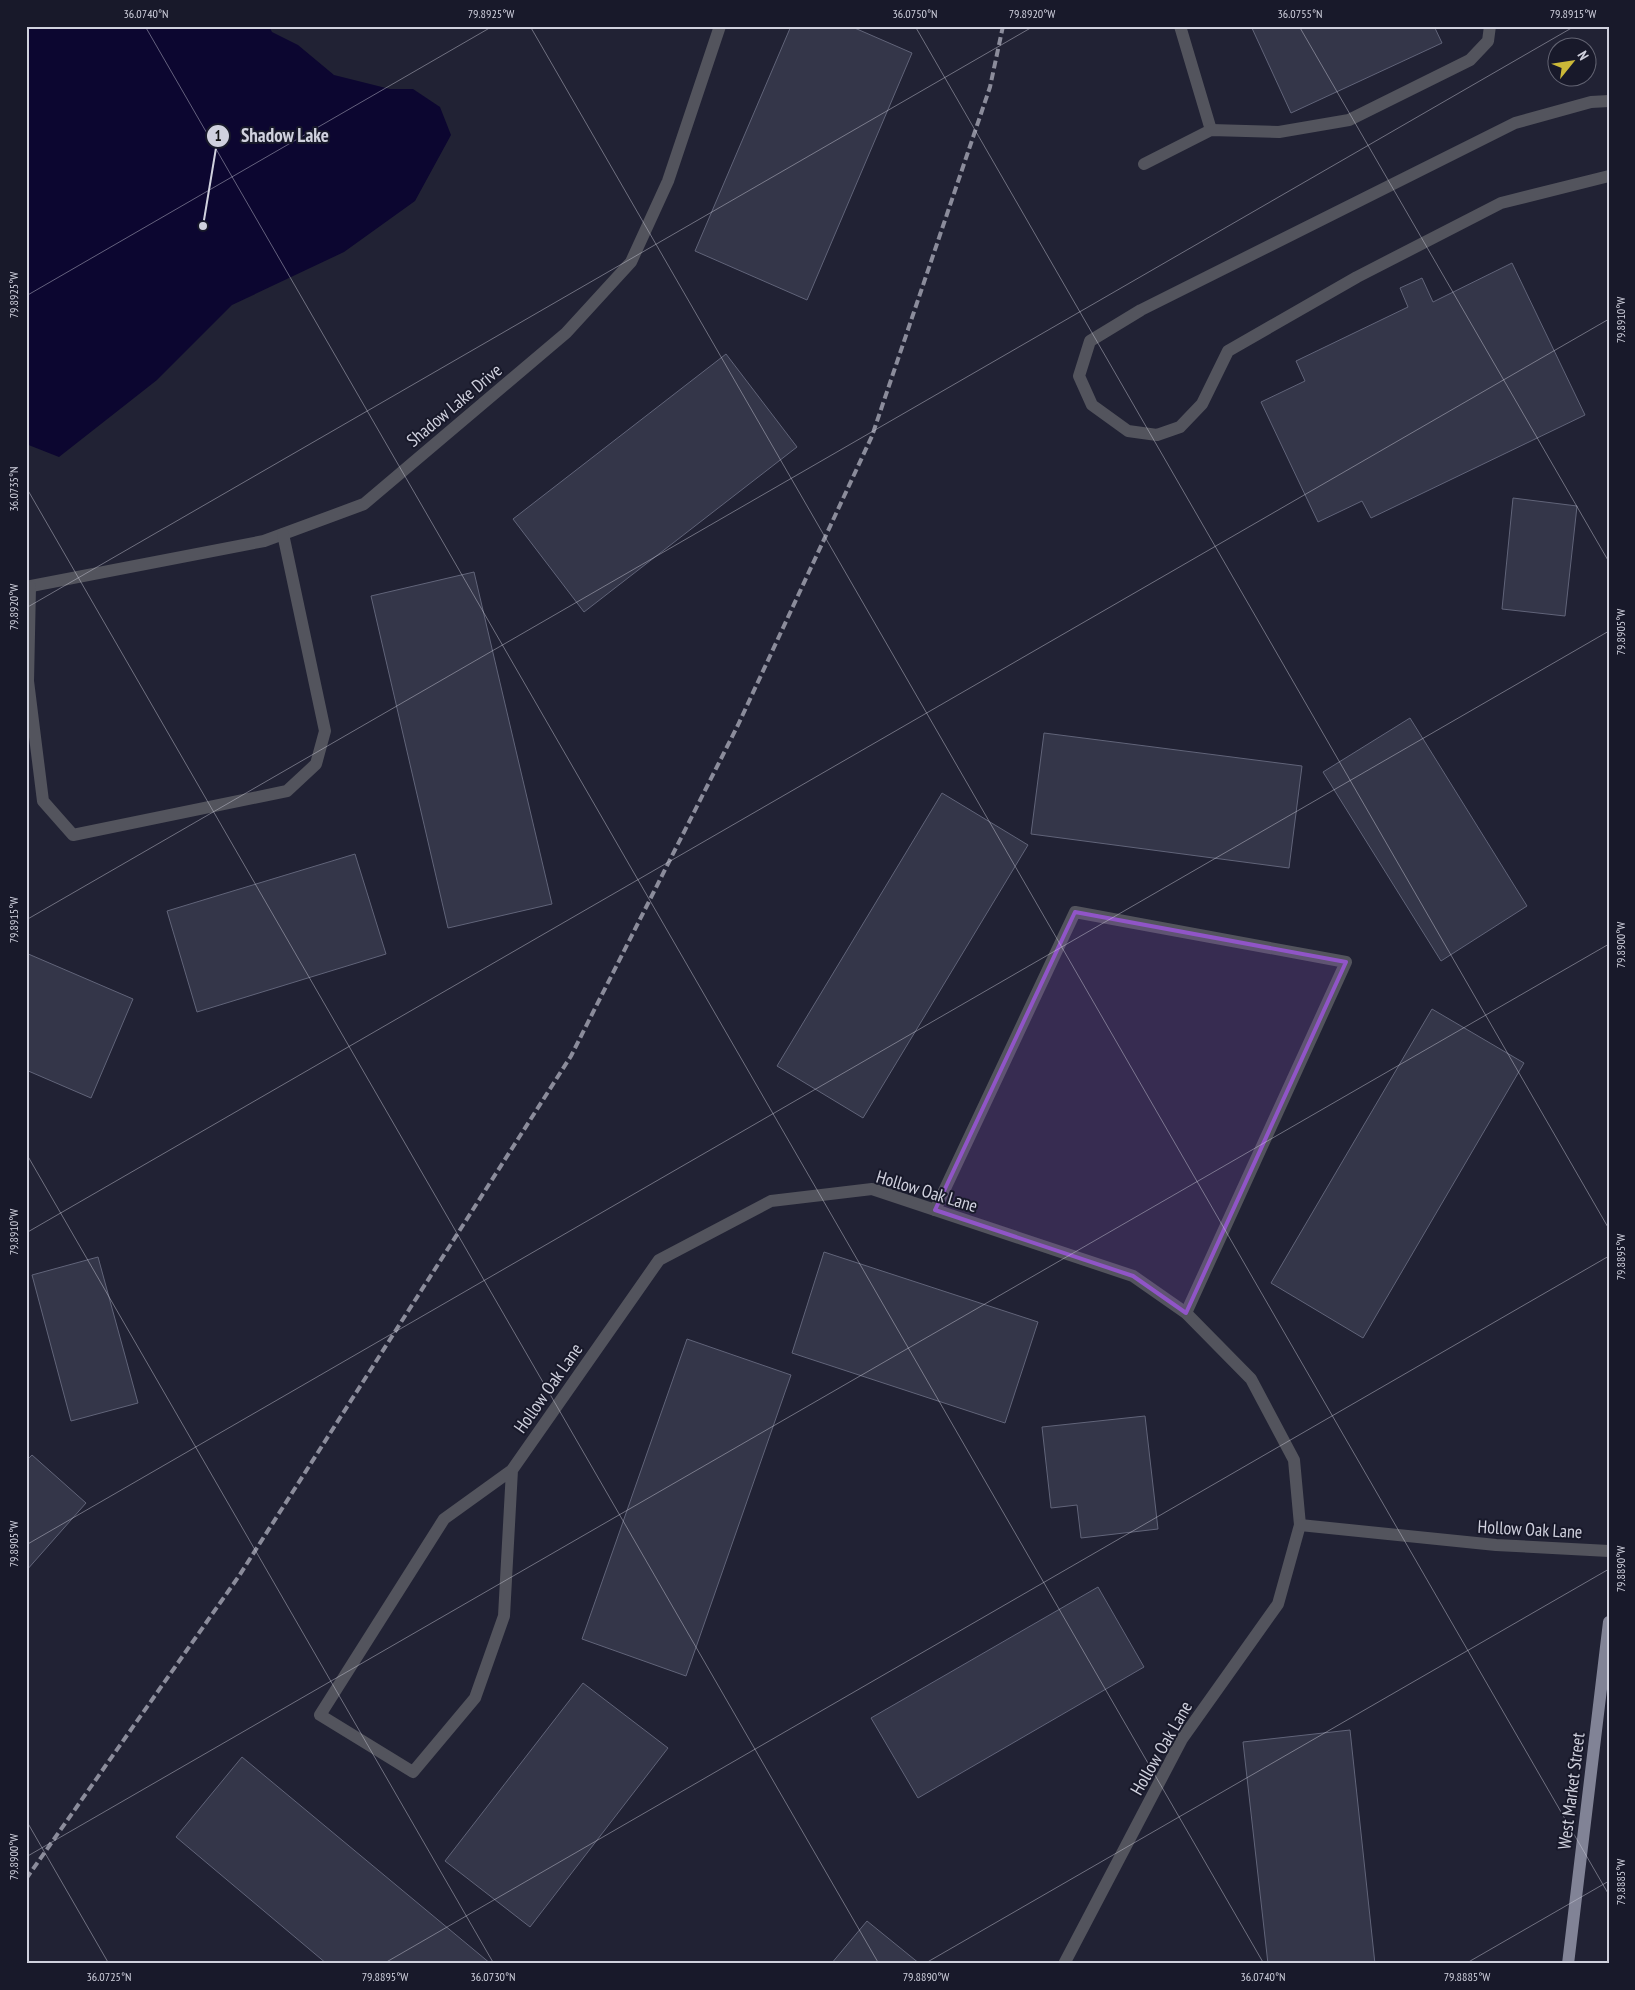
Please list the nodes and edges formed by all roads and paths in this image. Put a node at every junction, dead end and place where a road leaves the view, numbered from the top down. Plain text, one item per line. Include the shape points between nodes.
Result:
1 (720, 26) edge
2 (1180, 26) edge
3 (1490, 26) edge
4 (1609, 100) edge
5 (1211, 130) junction
6 (1144, 164) dead end
7 (1609, 176) edge
8 (282, 534) junction
9 (28, 587) edge
10 (935, 1210) junction
11 (1186, 1314) junction
12 (512, 1470) junction
13 (1300, 1525) junction
14 (1609, 1551) edge
15 (1609, 1622) edge
16 (1064, 1964) edge
17 (1568, 1964) edge

1 - 8 street, Shadow Lake Drive via 668,181 632,262 566,334 364,504
2 - 5 street
3 - 5 street via 1488,41 1470,60 1349,120 1279,132
4 - 7 street via 1515,123 1141,310 1090,341 1079,376 1092,405 1128,430 1157,435 1180,427 1202,404 1228,351 1348,282 1501,203
5 - 6 street
8 - 9 street, Shadow Lake Drive via 264,541
8 - 9 street via 326,731 316,764 287,791 73,835 43,801 28,682
10 - 11 street, Hollow Oak Lane via 1133,1276
10 - 11 street via 1075,912 1346,962
10 - 12 street, Hollow Oak Lane via 872,1189 771,1201 659,1260
11 - 13 street, Hollow Oak Lane via 1251,1379 1294,1460
12 - 12 street, Hollow Oak Lane via 504,1616 475,1698 412,1772 320,1715 444,1519
13 - 14 street, Hollow Oak Lane via 1496,1546
13 - 16 street, Hollow Oak Lane via 1278,1604 1182,1739
15 - 17 main road, West Market Street

